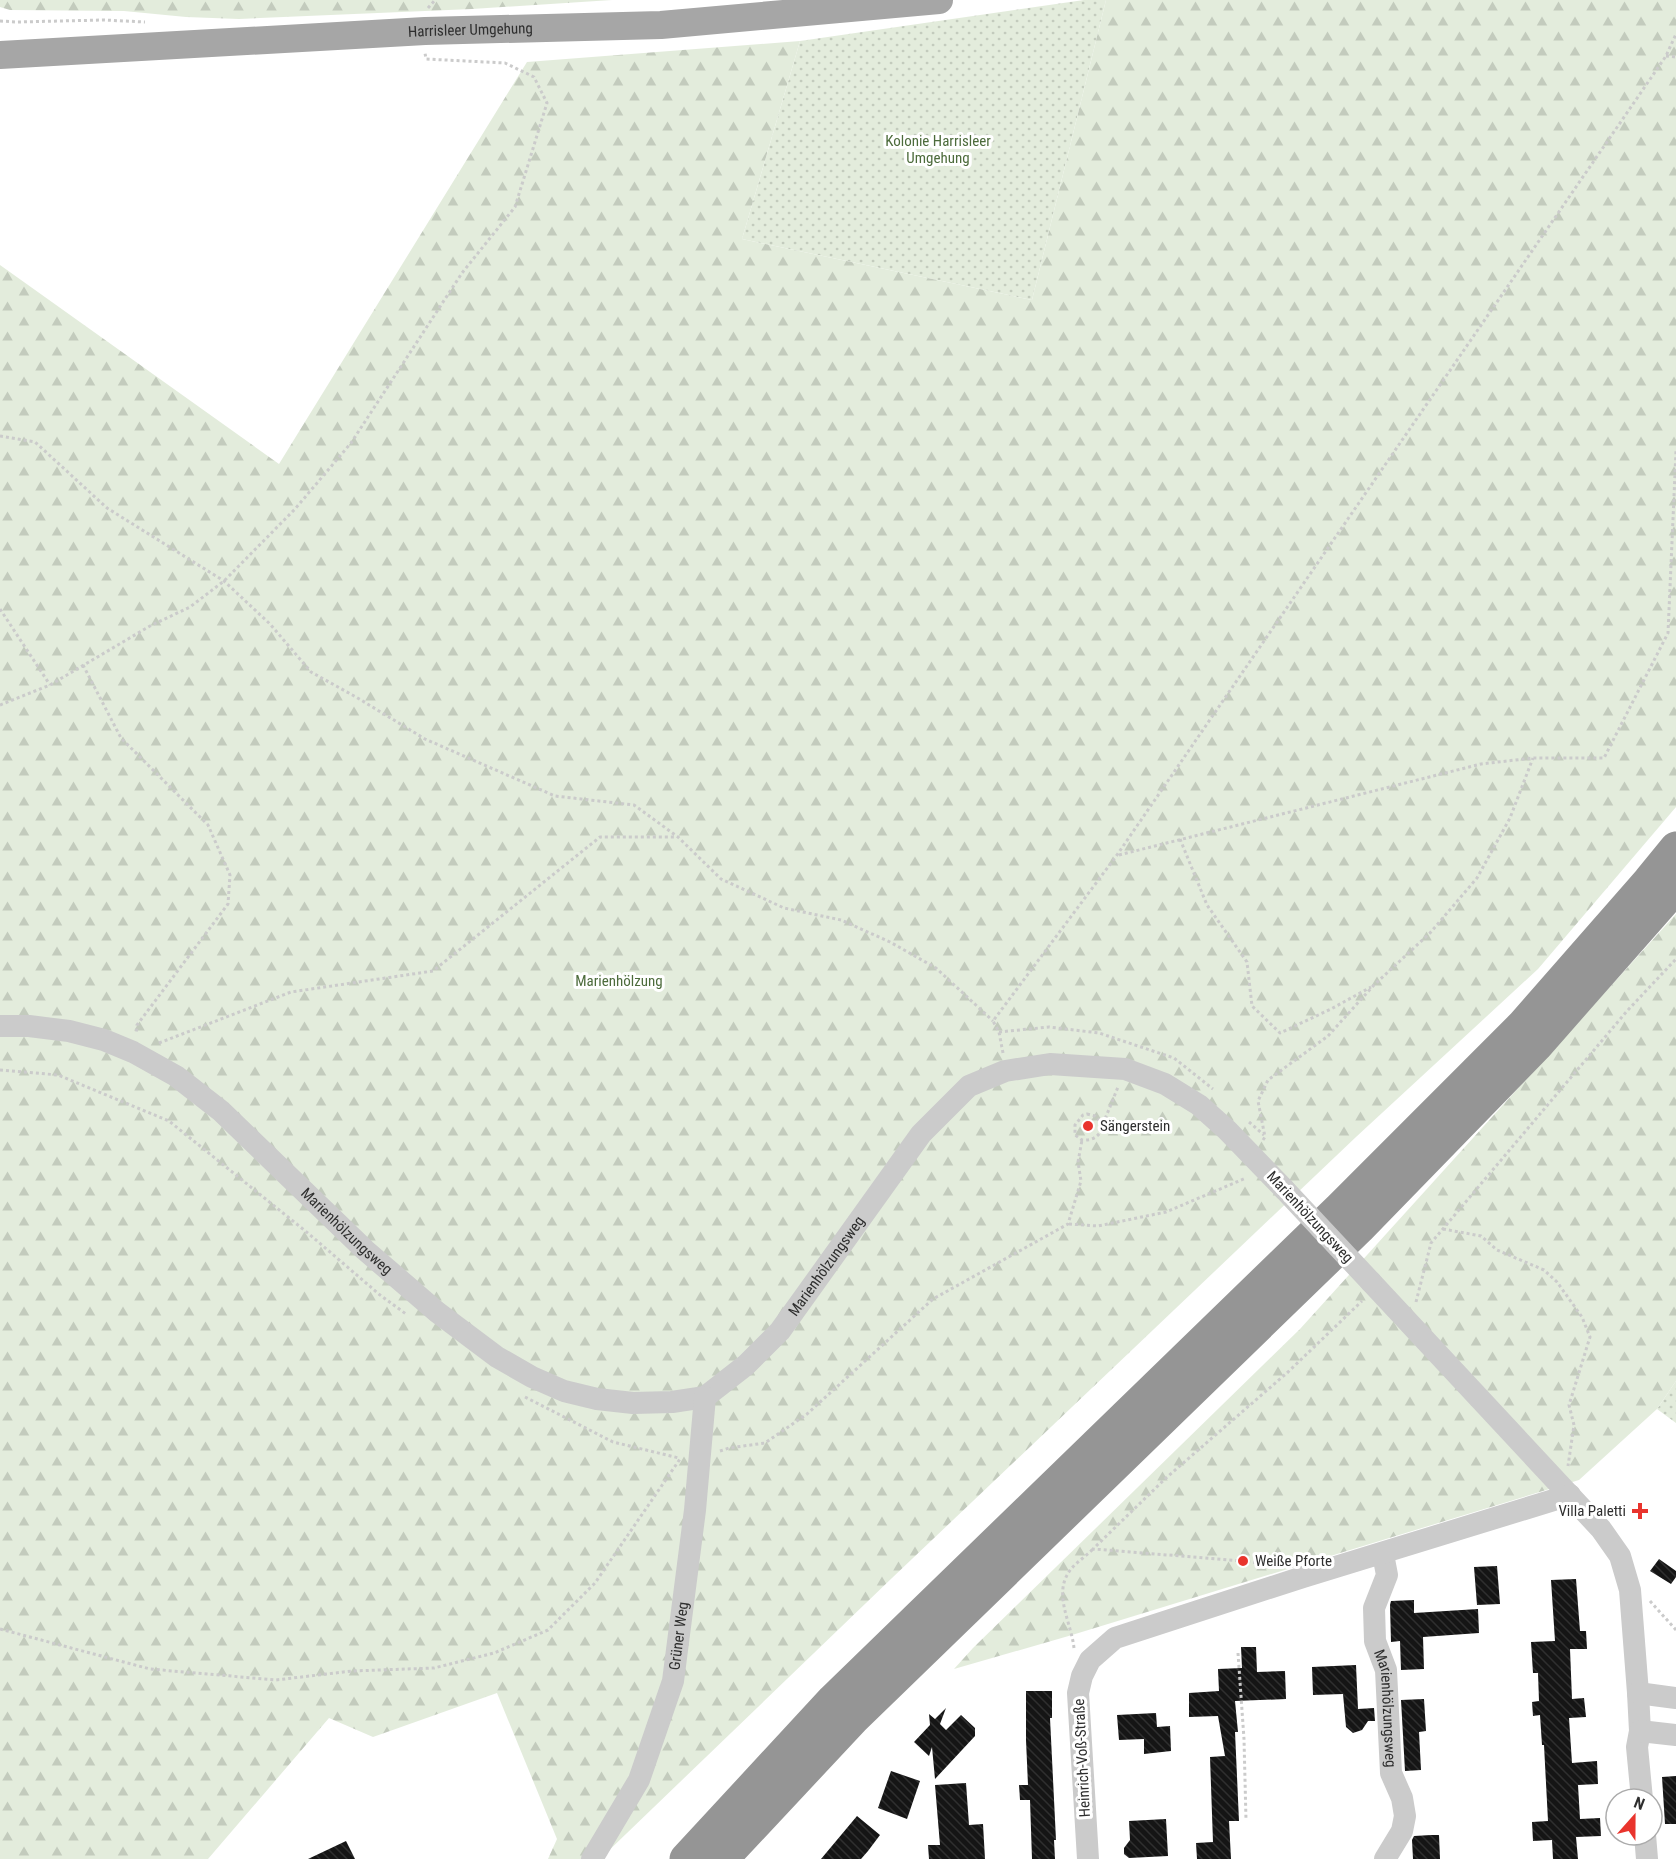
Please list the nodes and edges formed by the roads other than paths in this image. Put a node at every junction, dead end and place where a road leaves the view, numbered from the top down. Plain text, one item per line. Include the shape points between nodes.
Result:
1 (939, 0) edge
2 (0, 55) edge
3 (1676, 848) edge
4 (1676, 887) edge
5 (0, 1026) edge
6 (705, 1397) junction
7 (1570, 1495) junction
8 (1383, 1554) junction
9 (1638, 1693) junction
10 (1676, 1698) edge
11 (1640, 1731) junction
12 (1676, 1735) edge
13 (1641, 1787) edge
14 (592, 1859) edge
15 (686, 1859) edge
16 (722, 1859) edge
17 (1088, 1859) edge
18 (1385, 1859) edge

1 - 2 main road, Harrisleer Umgehung via 661,26 425,31
3 - 15 highway via 1522,1026 833,1700
4 - 16 highway via 1536,1046 1359,1228 853,1719
5 - 6 street, Marienhölzungsweg via 69,1031 104,1040 176,1076 221,1111 365,1250 437,1312 497,1357 532,1377 564,1391 597,1399 633,1403
6 - 7 street, Marienhölzungsweg, bridge via 746,1365 780,1331 921,1134 969,1086 1005,1071 1050,1064 1125,1069 1165,1084 1199,1105 1227,1130
6 - 14 street, Grüner Weg via 690,1458 673,1682 639,1780
7 - 8 street
7 - 9 street, Marienhölzungsweg via 1602,1529 1620,1556 1630,1590
8 - 17 street, Heinrich-Voß-Straße via 1115,1638 1082,1654 1078,1694
8 - 18 street, Marienhölzungsweg via 1387,1575 1374,1608 1375,1641 1386,1670 1391,1773 1402,1798 1404,1816 1402,1831
9 - 10 street
9 - 11 street, Marienhölzungsweg
11 - 12 street
11 - 13 street, Marienhölzungsweg via 1637,1747

